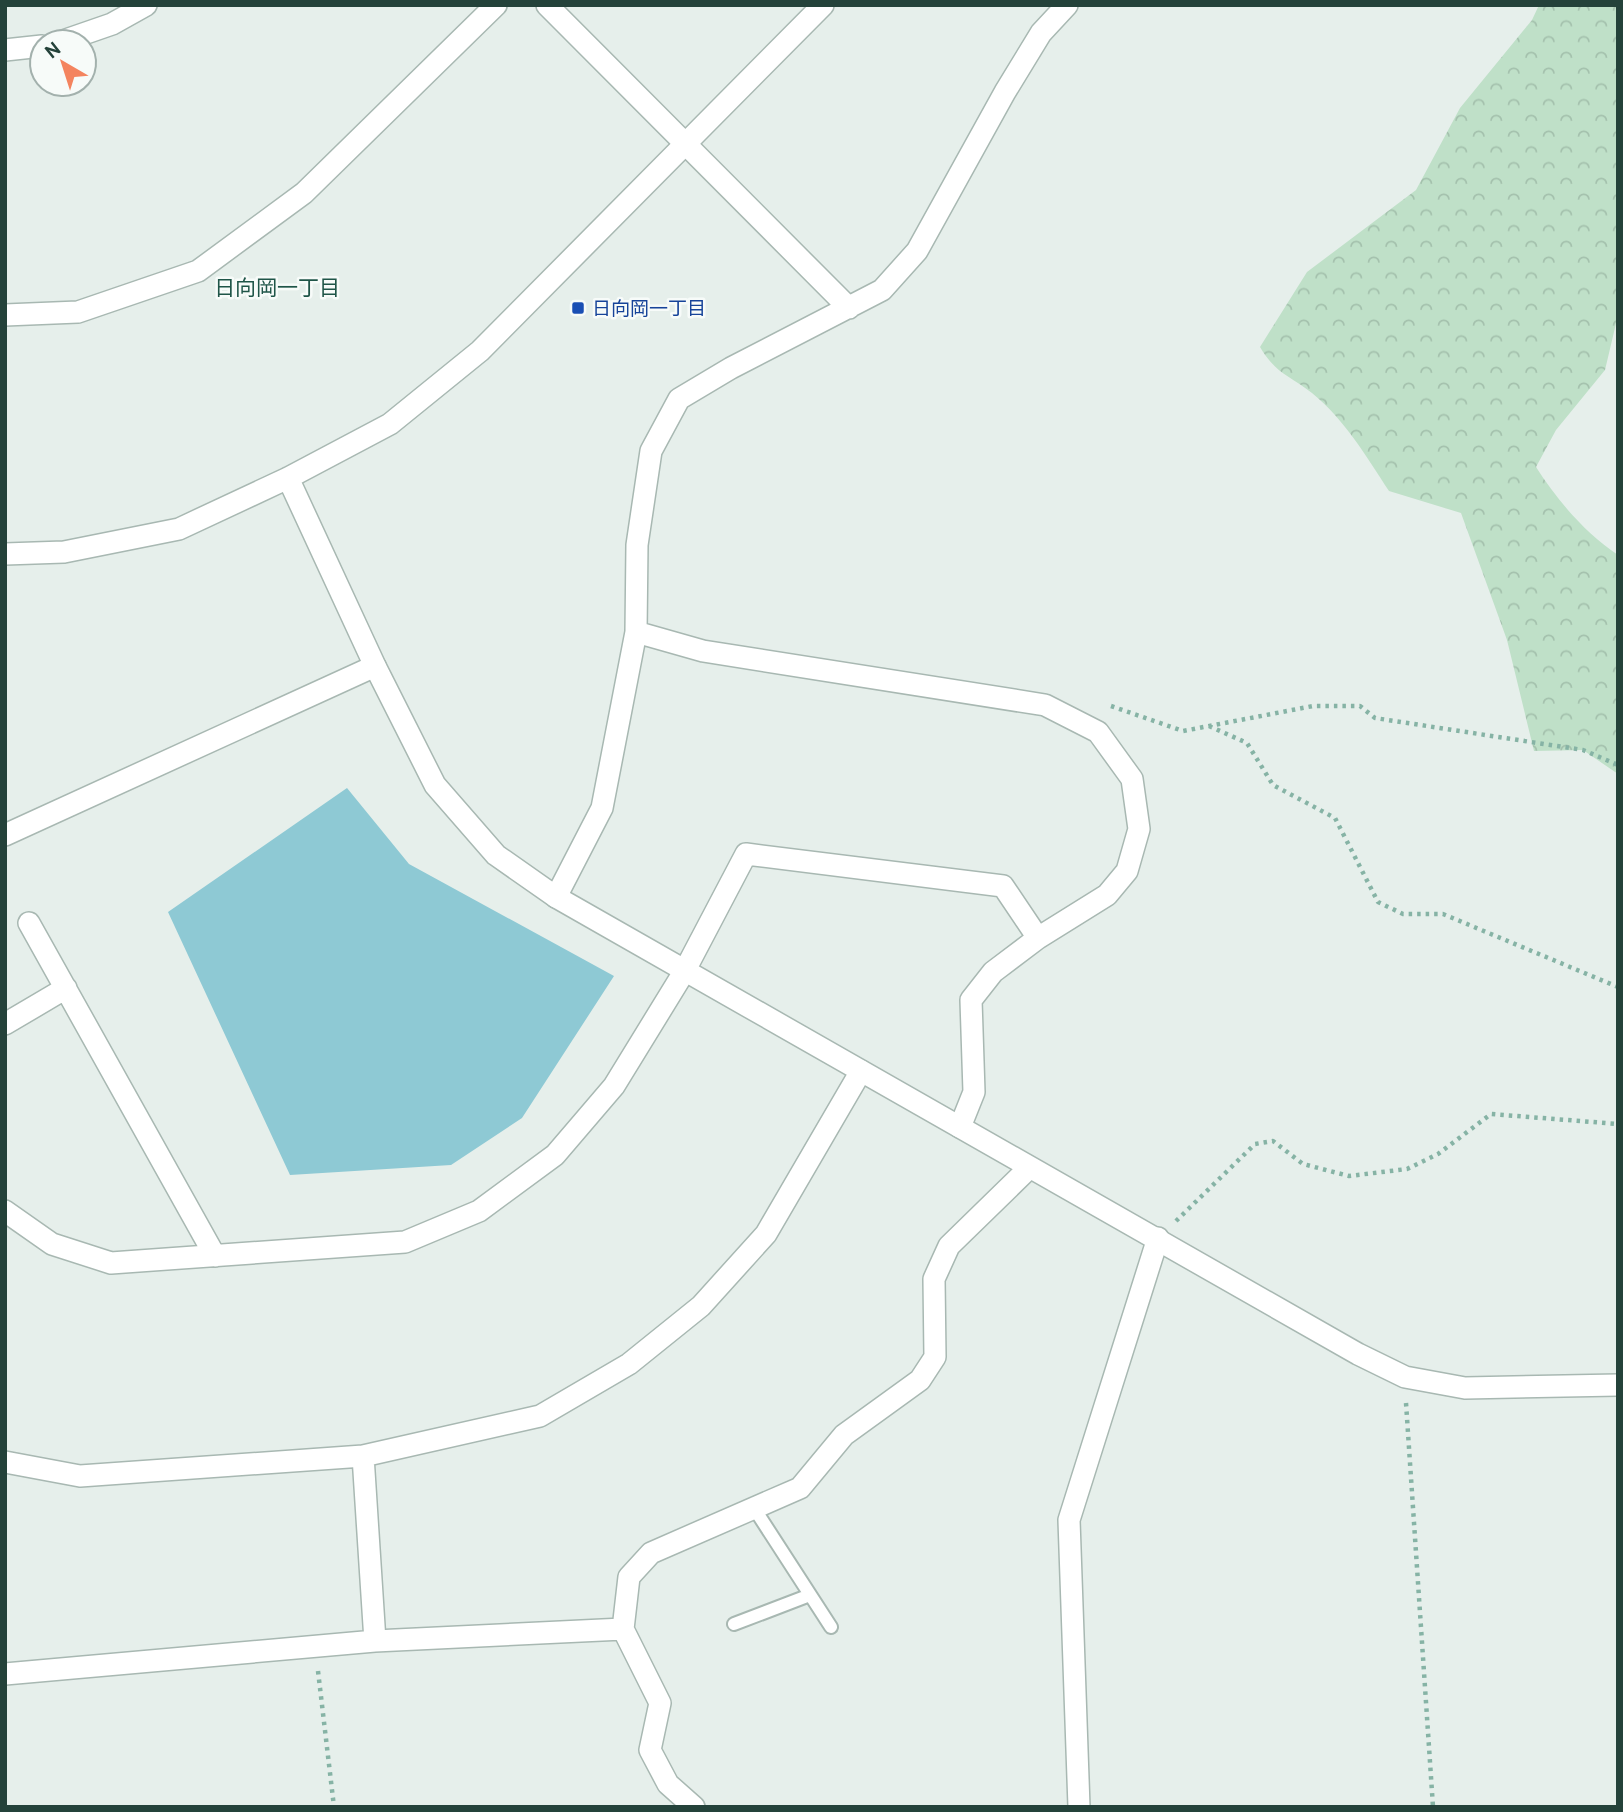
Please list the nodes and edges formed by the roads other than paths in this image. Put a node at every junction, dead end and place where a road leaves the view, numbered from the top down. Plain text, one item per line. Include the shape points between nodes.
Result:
1 (146, 5) edge
2 (496, 5) edge
3 (547, 5) edge
4 (823, 5) edge
5 (1067, 5) edge
6 (98, 29) edge
7 (28, 48) edge
8 (5, 50) edge
9 (686, 142) junction
10 (849, 308) junction
11 (5, 315) edge
12 (288, 478) junction
13 (5, 554) edge
14 (636, 632) junction
15 (376, 666) junction
16 (5, 835) edge
17 (556, 897) junction
18 (29, 923) dead end
19 (1038, 938) junction
20 (684, 972) junction
21 (66, 988) junction
22 (5, 1024) edge
23 (861, 1071) junction
24 (960, 1127) junction
25 (1029, 1168) junction
26 (5, 1211) edge
27 (1158, 1238) junction
28 (215, 1256) junction
29 (1618, 1385) edge
30 (363, 1456) junction
31 (5, 1462) edge
32 (754, 1508) junction
33 (810, 1595) junction
34 (734, 1625) dead end
35 (831, 1627) dead end
36 (623, 1629) junction
37 (375, 1641) junction
38 (5, 1674) edge
39 (694, 1807) edge
40 (1079, 1807) edge

1 - 6 street
2 - 11 street via 304,193 198,271 78,312
3 - 9 street
4 - 9 street
5 - 10 street via 1041,33 916,251 882,290
7 - 8 street
9 - 10 street
9 - 12 street via 480,351 390,424
10 - 14 street via 679,399 651,451 637,545
12 - 13 street via 179,529 64,552
12 - 15 street
14 - 17 street via 602,808
14 - 19 street via 703,651 1045,705 1098,732 1132,779 1139,829 1127,871 1107,895
15 - 16 street
15 - 17 street via 435,785 496,855
17 - 20 street
18 - 21 street
19 - 20 street via 1003,886 746,854
19 - 24 street via 993,971 971,1000 974,1092
20 - 23 street
20 - 28 street via 614,1086 555,1155 479,1211 405,1242
21 - 22 street
21 - 28 street
23 - 24 street
23 - 30 street via 766,1234 701,1306 629,1364 540,1416
24 - 25 street
25 - 27 street
25 - 32 street via 948,1246 934,1279 935,1357 920,1380 844,1435 800,1488
26 - 28 street via 52,1244 111,1263
27 - 29 street via 1405,1377 1465,1388
27 - 40 street via 1069,1520
30 - 31 street via 80,1476
30 - 37 street
32 - 33 lane
32 - 36 street via 651,1553 629,1577
33 - 34 lane
33 - 35 lane
36 - 37 street
36 - 39 street via 660,1703 650,1750 668,1784
37 - 38 street

